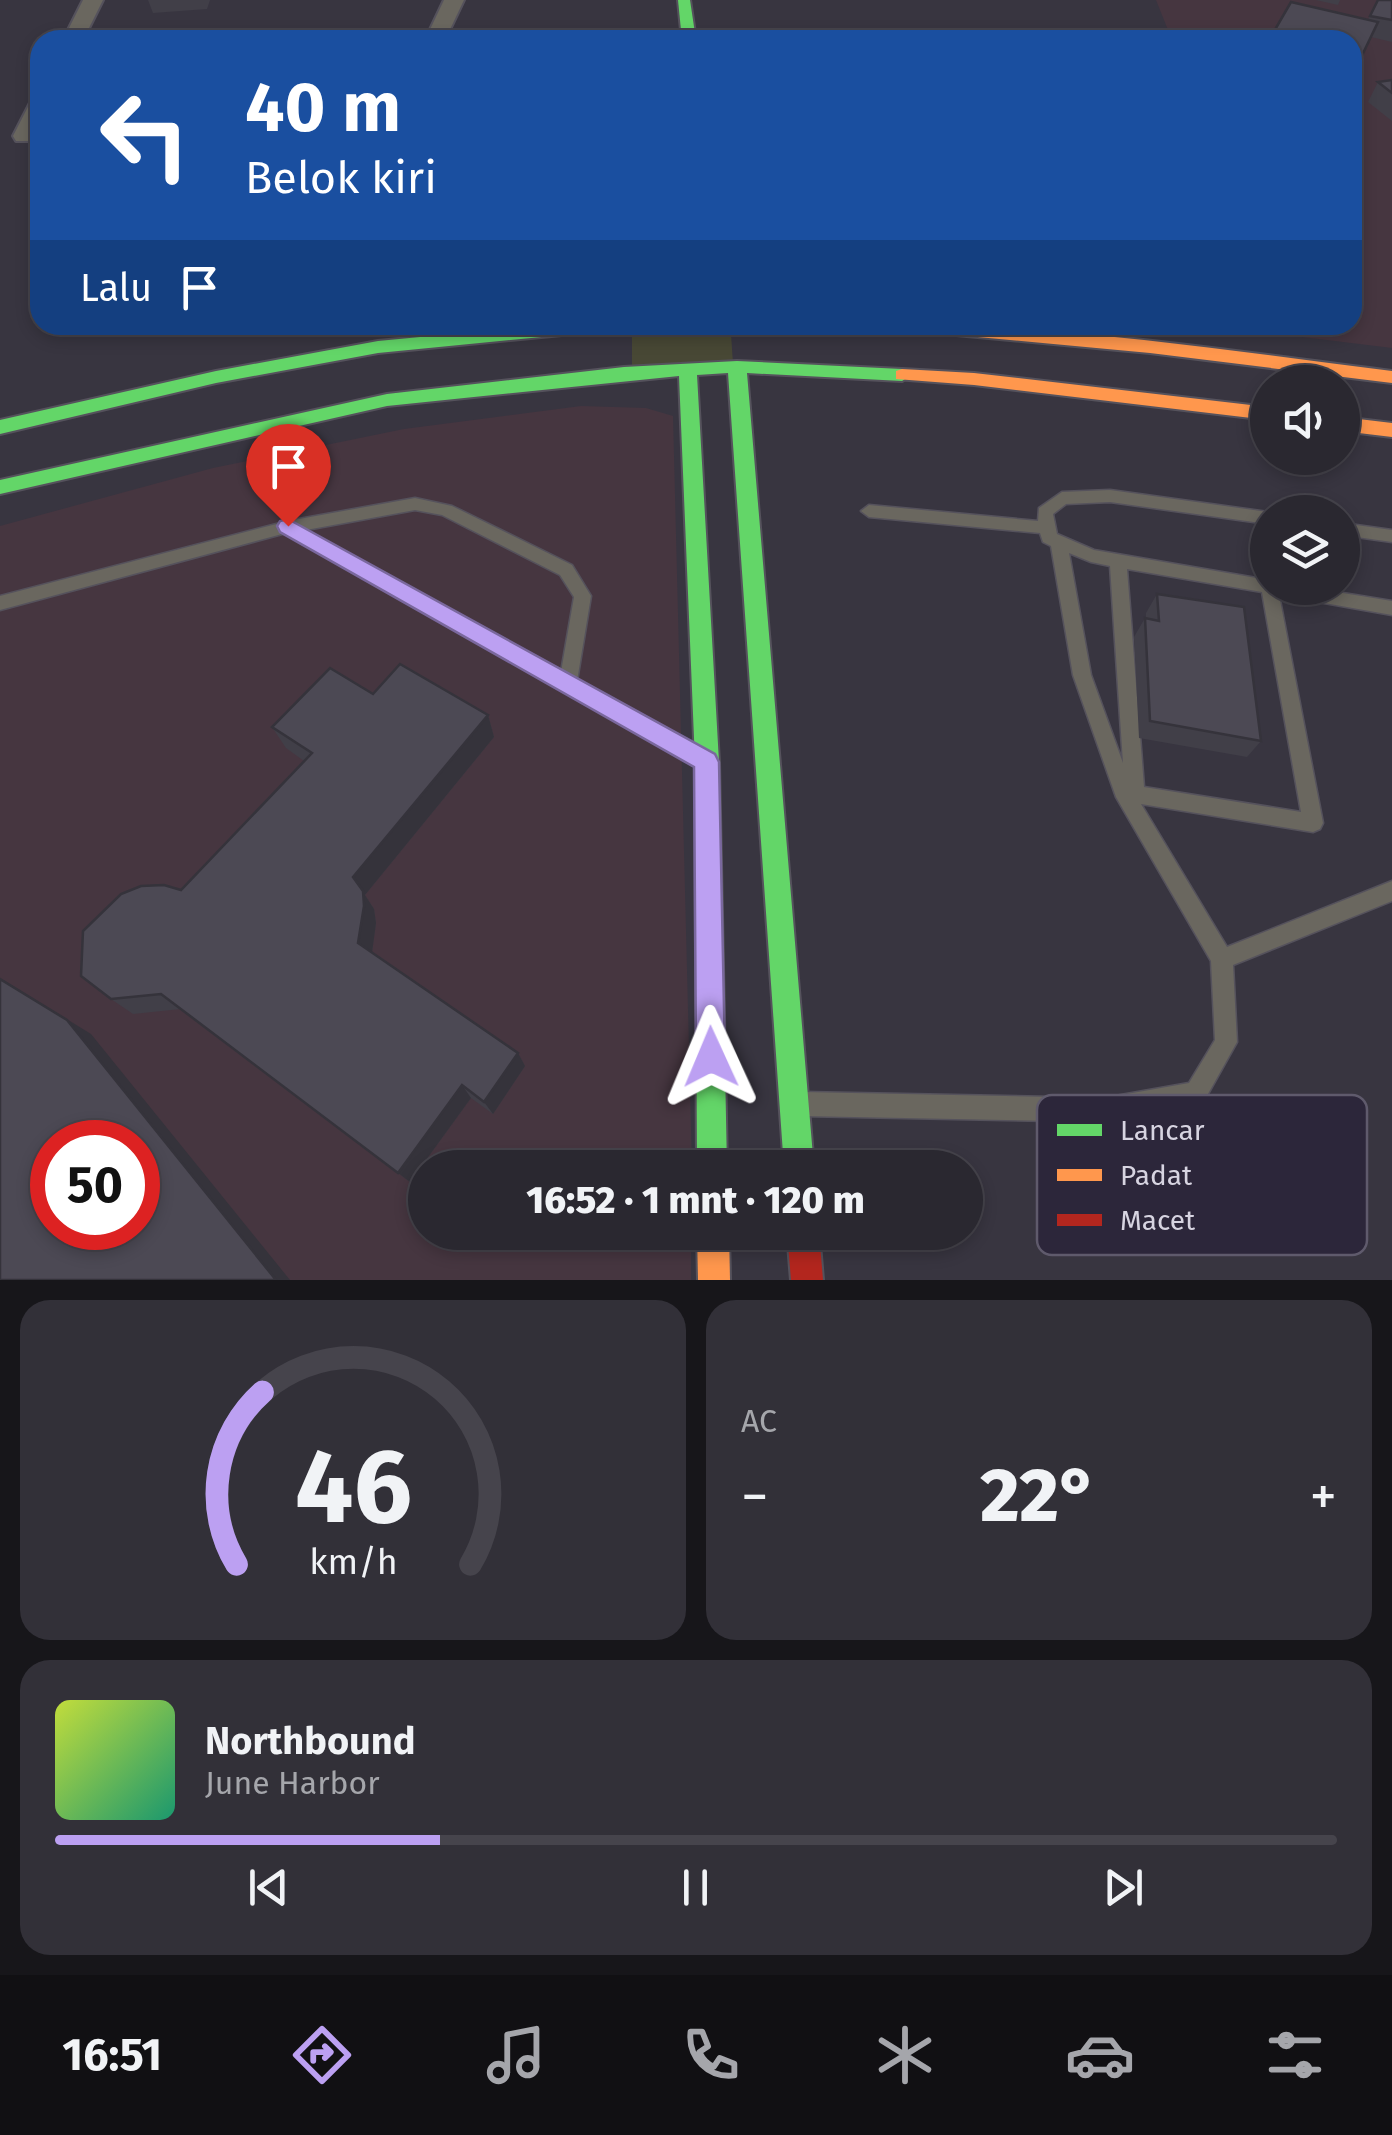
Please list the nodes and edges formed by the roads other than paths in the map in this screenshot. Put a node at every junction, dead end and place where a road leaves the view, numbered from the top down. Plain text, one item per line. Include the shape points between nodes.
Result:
1 (93, 0) edge
2 (454, 0) edge
3 (684, 0) edge
4 (77, 30) edge
5 (440, 30) edge
6 (688, 30) edge
7 (30, 124) edge
8 (24, 136) dead end
9 (496, 335) edge
10 (1017, 335) edge
11 (736, 367) junction
12 (688, 372) junction
13 (1392, 377) edge
14 (1250, 412) edge
15 (0, 423) edge
16 (1360, 426) edge
17 (1392, 430) edge
18 (0, 487) edge
19 (869, 510) dead end
20 (1250, 515) edge
21 (288, 526) junction
22 (1360, 532) edge
23 (1053, 536) junction
24 (1392, 536) edge
25 (1118, 562) junction
26 (1250, 586) edge
27 (0, 603) edge
28 (1360, 603) edge
29 (1273, 605) edge
30 (1392, 608) edge
31 (568, 683) junction
32 (707, 762) junction
33 (1392, 891) edge
34 (1222, 958) junction
35 (1185, 1095) edge
36 (794, 1104) junction
37 (1037, 1109) edge
38 (712, 1150) edge
39 (798, 1150) edge
40 (713, 1250) edge
41 (805, 1250) edge
42 (714, 1280) edge
43 (807, 1280) edge

1 - 4 street
2 - 5 street
3 - 6 main road
7 - 8 street
9 - 15 main road via 378,346
10 - 13 main road
11 - 12 main road
11 - 14 main road via 974,379
11 - 36 main road
12 - 18 main road via 624,372 386,400
12 - 32 main road
16 - 17 main road
19 - 23 lane
20 - 23 lane via 1110,496 1062,498 1046,512
21 - 27 lane
21 - 31 lane
21 - 31 lane via 429,505 566,570 582,596
22 - 24 lane
23 - 25 lane
23 - 34 lane via 1082,675 1126,797
25 - 26 lane
25 - 29 lane via 1135,794 1313,823
28 - 30 lane
31 - 32 lane
32 - 38 main road
33 - 34 lane
34 - 35 lane via 1226,1042 1196,1093
36 - 37 lane
36 - 39 main road
40 - 42 main road
41 - 43 main road

